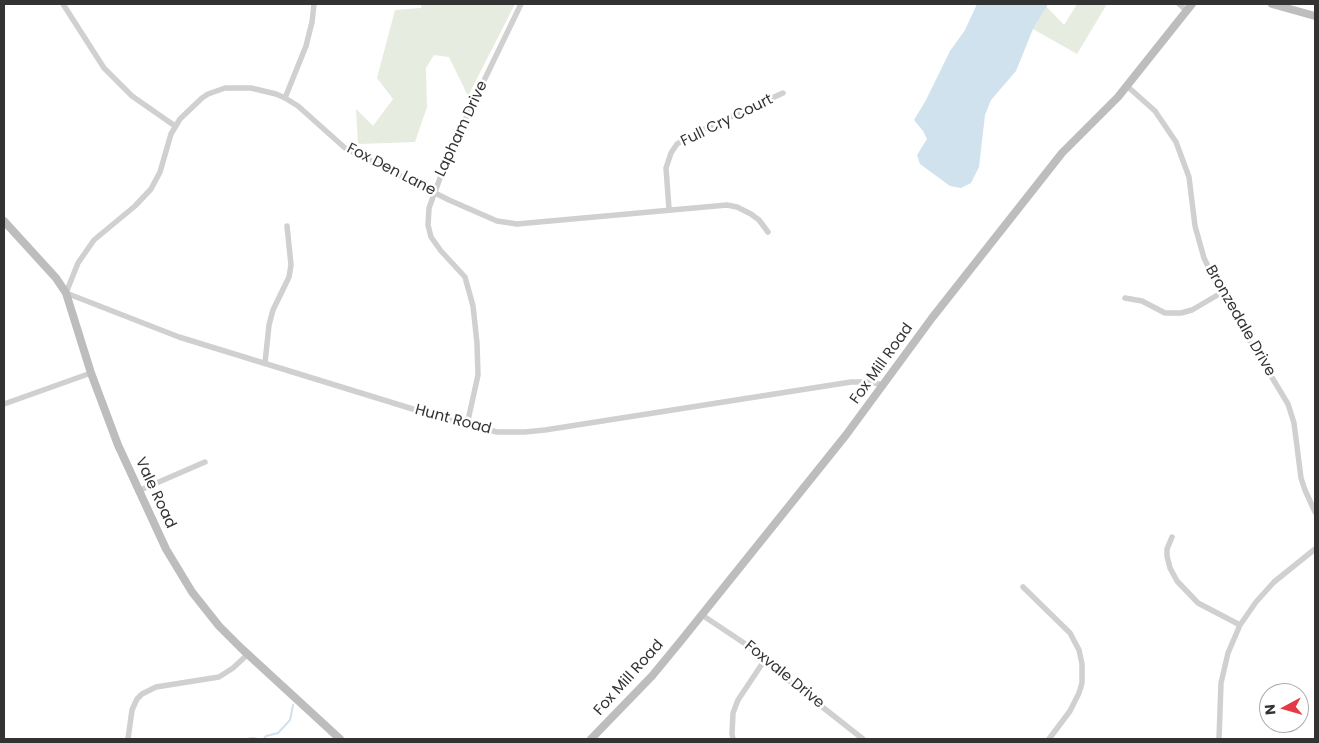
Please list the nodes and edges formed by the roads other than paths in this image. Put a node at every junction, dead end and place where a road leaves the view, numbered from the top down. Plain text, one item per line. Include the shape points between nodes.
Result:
1 (63, 4) edge
2 (314, 4) edge
3 (520, 4) edge
4 (1179, 4) edge
5 (1192, 4) edge
6 (1272, 4) edge
7 (1186, 10) junction
8 (1315, 16) edge
9 (1127, 86) junction
10 (783, 92) dead end
11 (285, 98) junction
12 (175, 126) junction
13 (434, 192) junction
14 (670, 210) junction
15 (4, 221) edge
16 (287, 226) dead end
17 (768, 232) dead end
18 (66, 293) junction
19 (1221, 293) junction
20 (1125, 298) dead end
21 (265, 363) junction
22 (91, 373) junction
23 (884, 385) junction
24 (4, 404) edge
25 (467, 425) junction
26 (205, 462) dead end
27 (138, 491) junction
28 (1315, 512) edge
29 (1172, 537) dead end
30 (1315, 549) edge
31 (1023, 587) dead end
32 (702, 615) junction
33 (1240, 625) junction
34 (248, 654) junction
35 (764, 661) junction
36 (128, 739) edge
37 (340, 739) edge
38 (591, 739) edge
39 (733, 739) edge
40 (863, 739) edge
41 (1049, 739) edge
42 (1219, 739) edge

1 - 12 street via 104,68 132,96
2 - 11 street via 306,46
3 - 13 street, Lapham Drive via 450,151
4 - 7 street
5 - 7 main road, Fox Mill Road
6 - 8 main road
7 - 9 main road, Fox Mill Road
9 - 19 street, Bronzedale Drive via 1155,111 1176,142 1189,177 1195,226 1204,258
9 - 23 main road, Fox Mill Road via 1062,153 942,304
10 - 14 street, Full Cry Court via 678,144 666,168
11 - 12 street, Fox Den Lane via 251,88 218,90 191,106
11 - 13 street, Fox Den Lane via 345,148
12 - 18 street, Fox Den Lane via 151,189 94,240 78,263
13 - 14 street, Fox Den Lane via 487,218 512,224
13 - 25 street, Lapham Drive via 428,218 431,237 465,277 473,306 479,362
14 - 17 street, Fox Den Lane via 732,206 751,214
15 - 18 main road, Vale Road
16 - 21 street via 291,260 289,277 273,310
18 - 21 street, Hunt Road via 179,337
18 - 22 main road, Vale Road
19 - 20 street via 1181,314 1165,313 1142,301
19 - 28 street, Bronzedale Drive via 1288,404 1294,423 1301,478
21 - 25 street, Hunt Road
22 - 24 street
22 - 27 main road, Vale Road
23 - 25 street, Hunt Road via 851,382 525,432 498,432
23 - 32 main road, Fox Mill Road
26 - 27 street
27 - 34 main road, Vale Road via 173,562 192,592 219,626
29 - 33 street via 1167,549 1168,562 1180,585 1198,603
30 - 33 street via 1274,582
31 - 41 street via 1070,633 1082,664 1079,693
32 - 35 street, Foxvale Drive via 750,647
32 - 38 main road, Fox Mill Road via 652,676
33 - 42 street via 1228,653 1221,683
34 - 36 street via 219,677 156,687 142,694 132,710
34 - 37 main road, Vale Road
35 - 39 street via 738,700 733,714
35 - 40 street, Foxvale Drive

